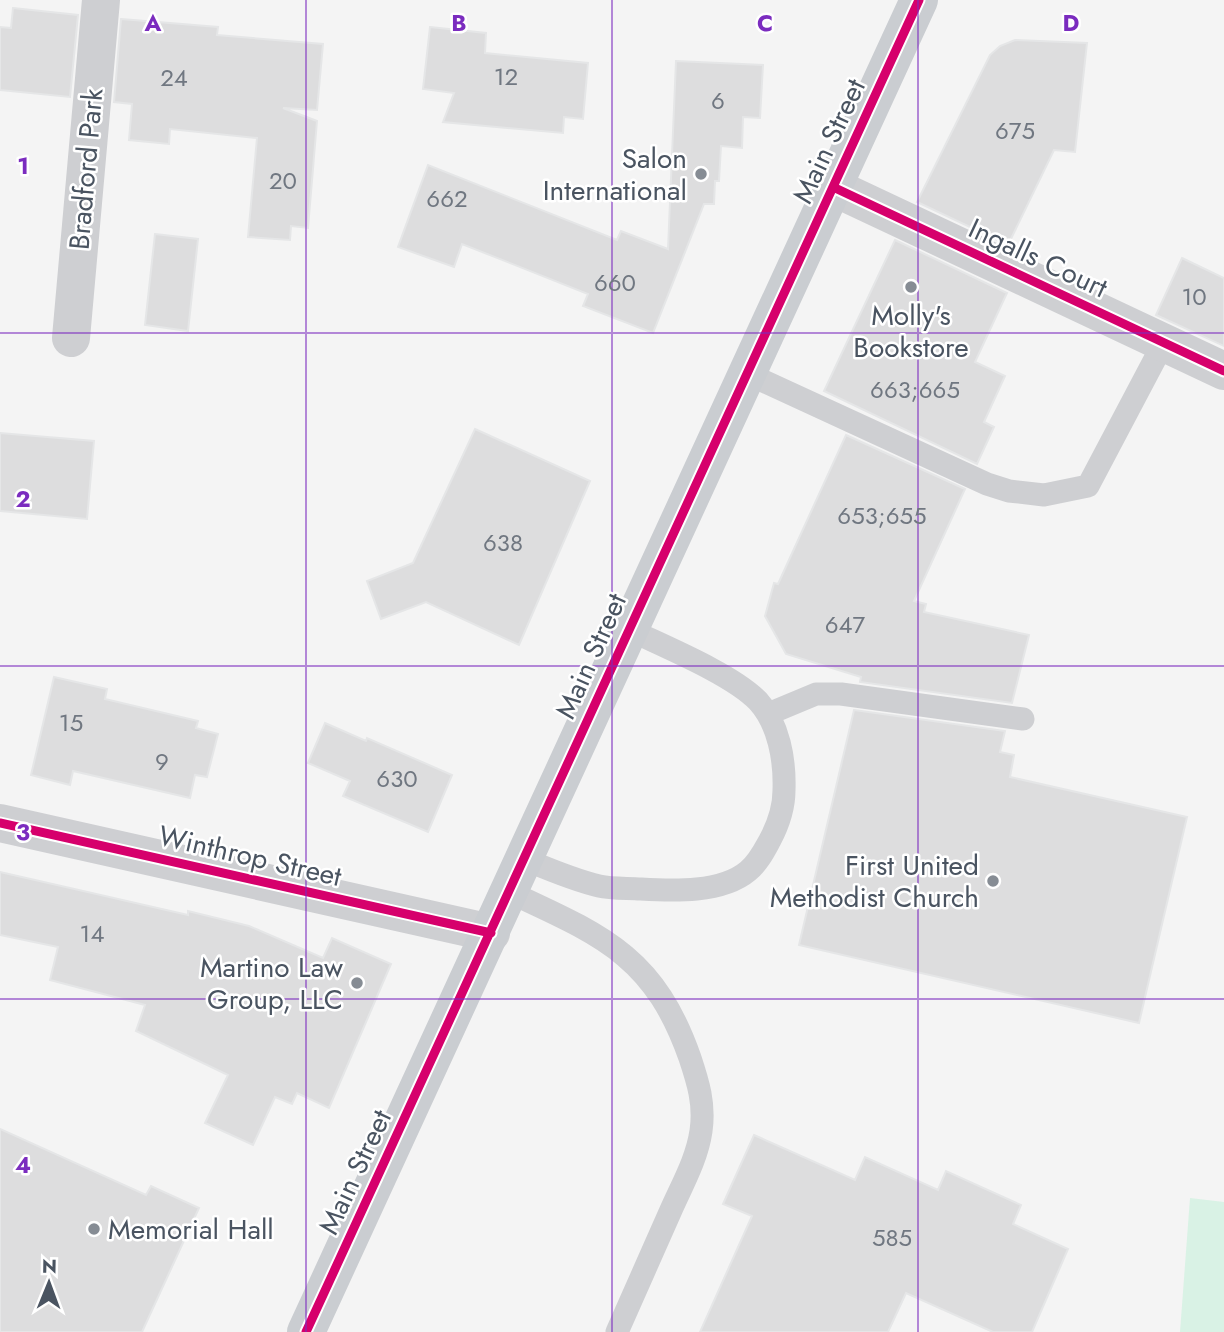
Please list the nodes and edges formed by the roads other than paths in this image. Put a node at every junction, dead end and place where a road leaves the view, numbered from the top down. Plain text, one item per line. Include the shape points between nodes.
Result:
1 (102, 0) edge
2 (919, 0) edge
3 (833, 187) junction
4 (71, 338) dead end
5 (1164, 342) junction
6 (1224, 370) edge
7 (746, 373) junction
8 (628, 629) junction
9 (768, 714) junction
10 (1023, 719) dead end
11 (0, 823) edge
12 (517, 875) junction
13 (491, 933) junction
14 (306, 1332) edge
15 (617, 1332) edge

1 - 4 street, Bradford Park
2 - 3 main road, Main Street
3 - 5 street, Ingalls Court
3 - 7 main road, Main Street
5 - 6 street, Ingalls Court
5 - 7 lane via 1087,486 1044,495 987,484
7 - 8 main road, Main Street
8 - 9 lane via 746,690
8 - 12 main road, Main Street
9 - 10 lane via 816,694 841,694
9 - 12 lane via 783,761 784,801 776,830 748,871 733,880 677,891 601,886 561,874
11 - 13 street, Winthrop Street
12 - 13 main road, Main Street
12 - 15 lane via 616,948 649,979 674,1018 698,1082 701,1132 692,1163
13 - 14 main road, Main Street

